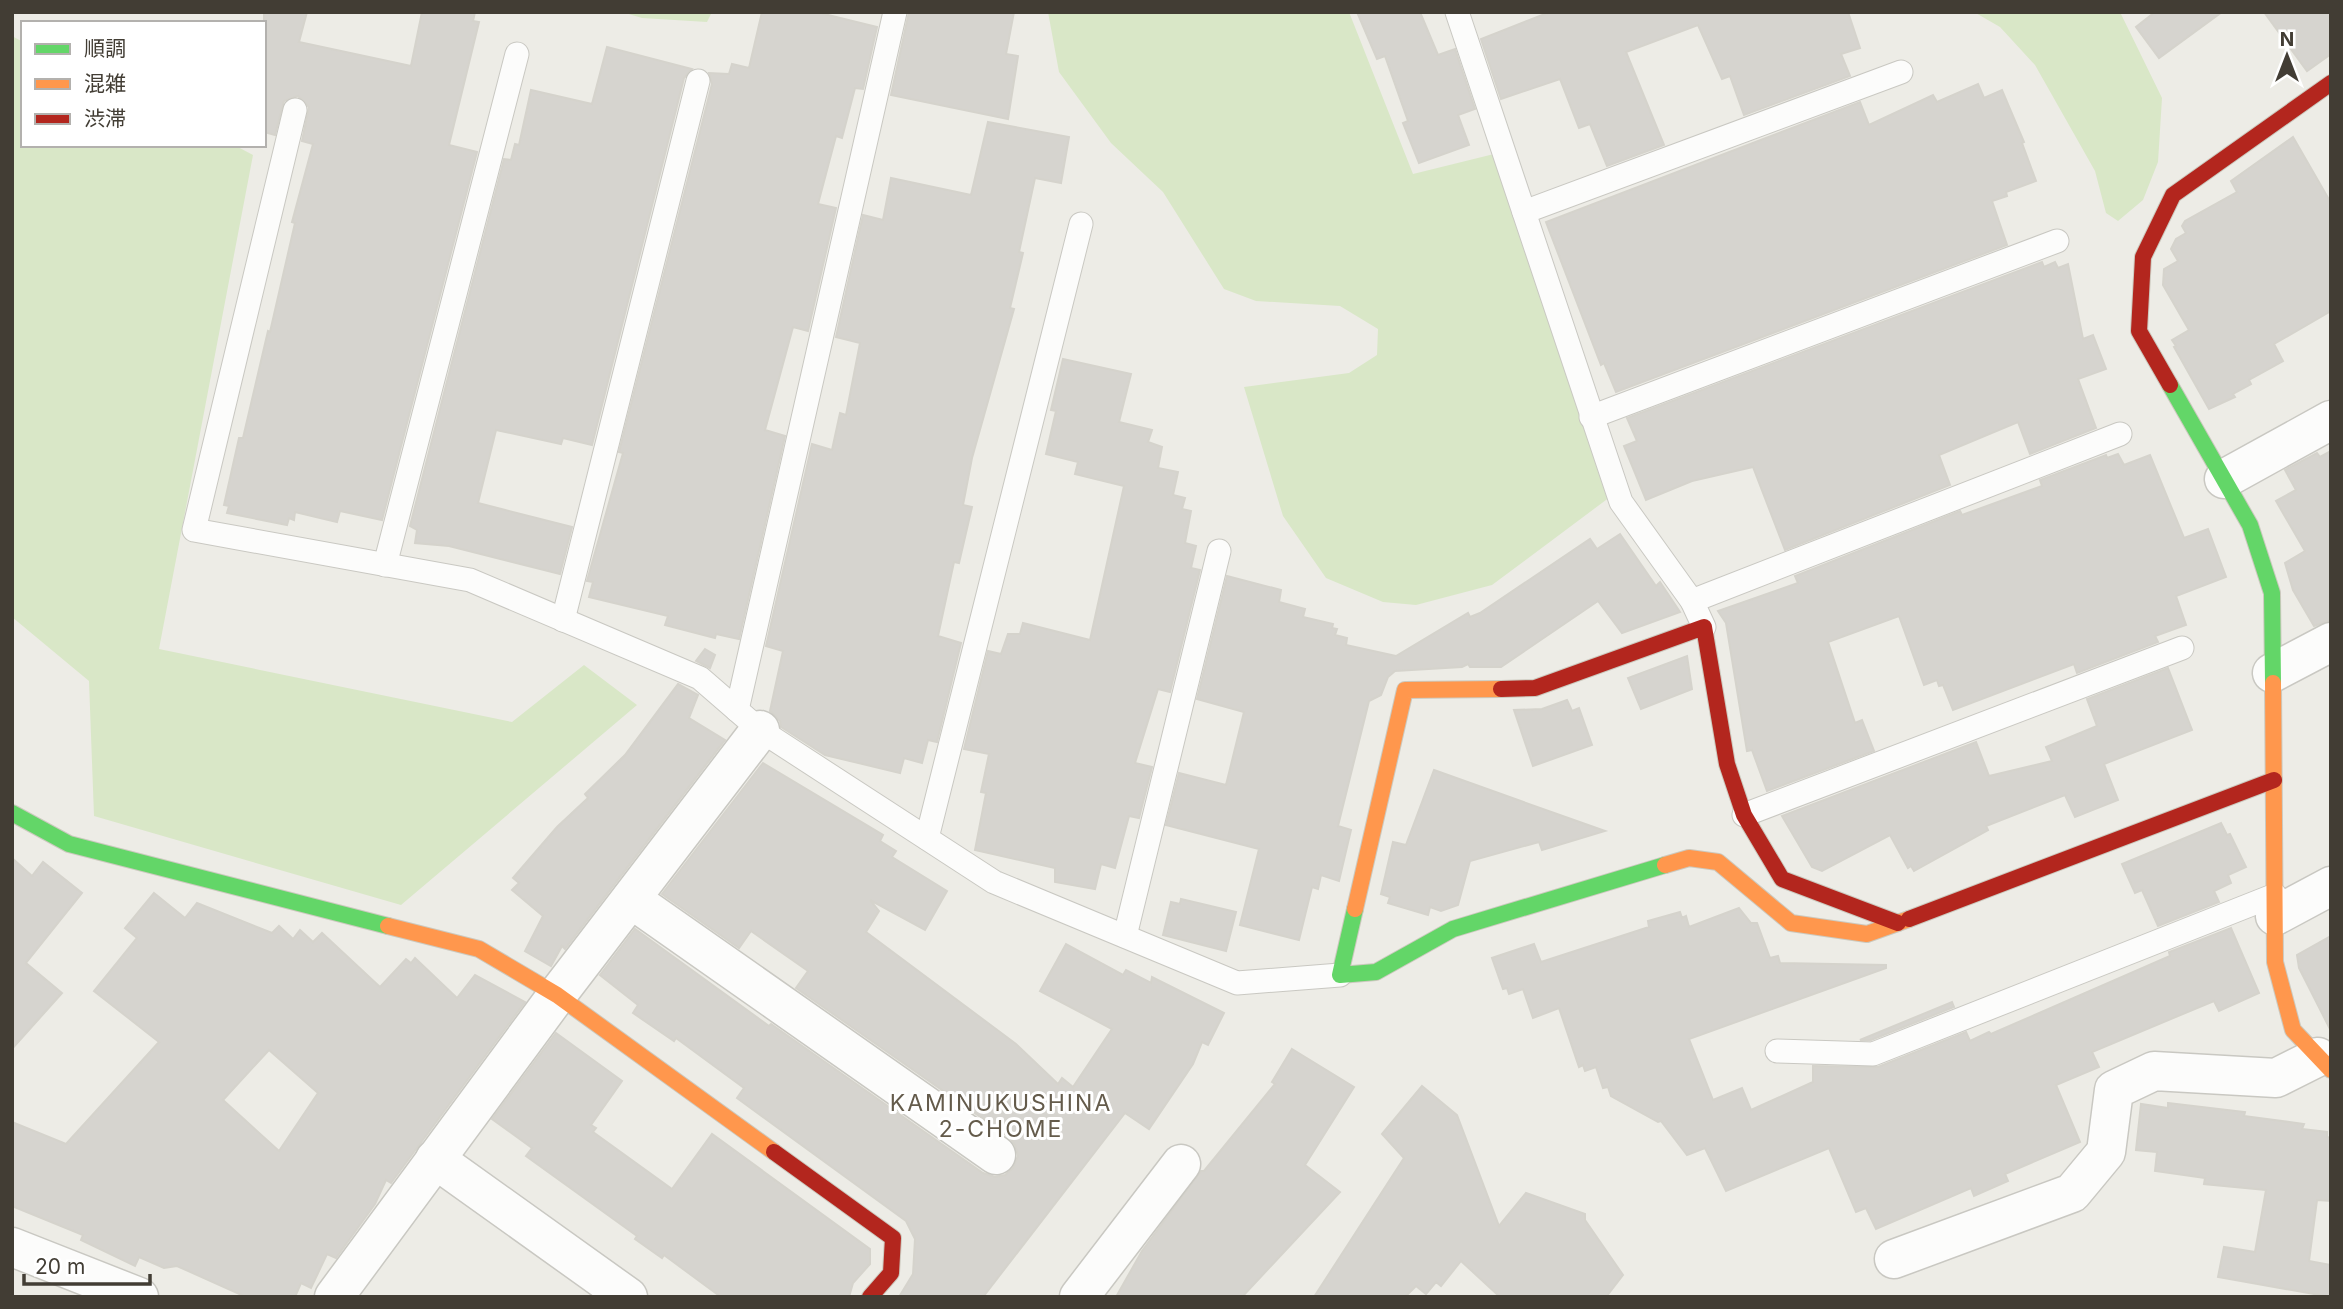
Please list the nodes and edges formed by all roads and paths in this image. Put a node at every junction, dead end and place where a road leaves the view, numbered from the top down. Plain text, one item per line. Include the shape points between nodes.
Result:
1 (895, 12) edge
2 (1457, 12) edge
3 (517, 54) dead end
4 (1901, 72) dead end
5 (698, 81) dead end
6 (2331, 83) edge
7 (295, 110) dead end
8 (1524, 212) junction
9 (1081, 224) dead end
10 (2057, 241) dead end
11 (1591, 416) junction
12 (2331, 420) edge
13 (2120, 434) dead end
14 (2224, 479) junction
15 (1219, 551) dead end
16 (385, 565) junction
17 (1692, 601) junction
18 (563, 620) junction
19 (1704, 627) junction
20 (2331, 642) edge
21 (2182, 648) dead end
22 (2272, 673) junction
23 (748, 720) junction
24 (2274, 780) junction
25 (12, 813) edge
26 (1744, 815) junction
27 (927, 838) junction
28 (2331, 886) edge
29 (631, 899) junction
30 (2275, 906) junction
31 (1898, 923) junction
32 (1125, 936) junction
33 (1340, 975) junction
34 (557, 995) junction
35 (1777, 1051) dead end
36 (2324, 1064) edge
37 (996, 1154) dead end
38 (435, 1159) junction
39 (1181, 1164) dead end
40 (12, 1247) edge
41 (1894, 1259) dead end
42 (139, 1297) edge
43 (334, 1297) edge
44 (628, 1297) edge
45 (870, 1297) edge
46 (1079, 1297) edge

1 - 23 lane
2 - 8 lane
3 - 16 lane
4 - 8 lane
5 - 18 lane
6 - 14 street via 2174,195 2143,257 2139,331
7 - 16 lane via 194,530
8 - 11 lane
9 - 27 lane
10 - 11 lane
11 - 17 lane via 1621,502
12 - 14 street
13 - 17 lane
14 - 22 street via 2250,525 2272,593
15 - 32 lane
16 - 18 lane via 470,580
17 - 19 lane
18 - 23 lane via 700,678
19 - 26 street via 1727,764
19 - 33 street via 1535,688 1405,690
20 - 22 street
21 - 26 lane
22 - 24 street
23 - 27 lane
23 - 29 street
24 - 30 street
24 - 31 street
25 - 34 street via 69,844 479,949
26 - 31 street via 1782,879
27 - 32 lane via 994,881
28 - 30 street
29 - 34 street
29 - 37 street
30 - 35 lane via 1873,1054
30 - 36 street via 2275,962 2293,1030
31 - 33 street via 1867,934 1791,923 1718,862 1689,859 1453,929 1376,972
32 - 33 lane via 1237,983
34 - 38 street
34 - 45 street via 893,1238 891,1273
36 - 41 street via 2276,1078 2154,1071 2114,1090 2106,1152 2072,1193
38 - 43 street
38 - 44 street
39 - 46 street
40 - 42 street

